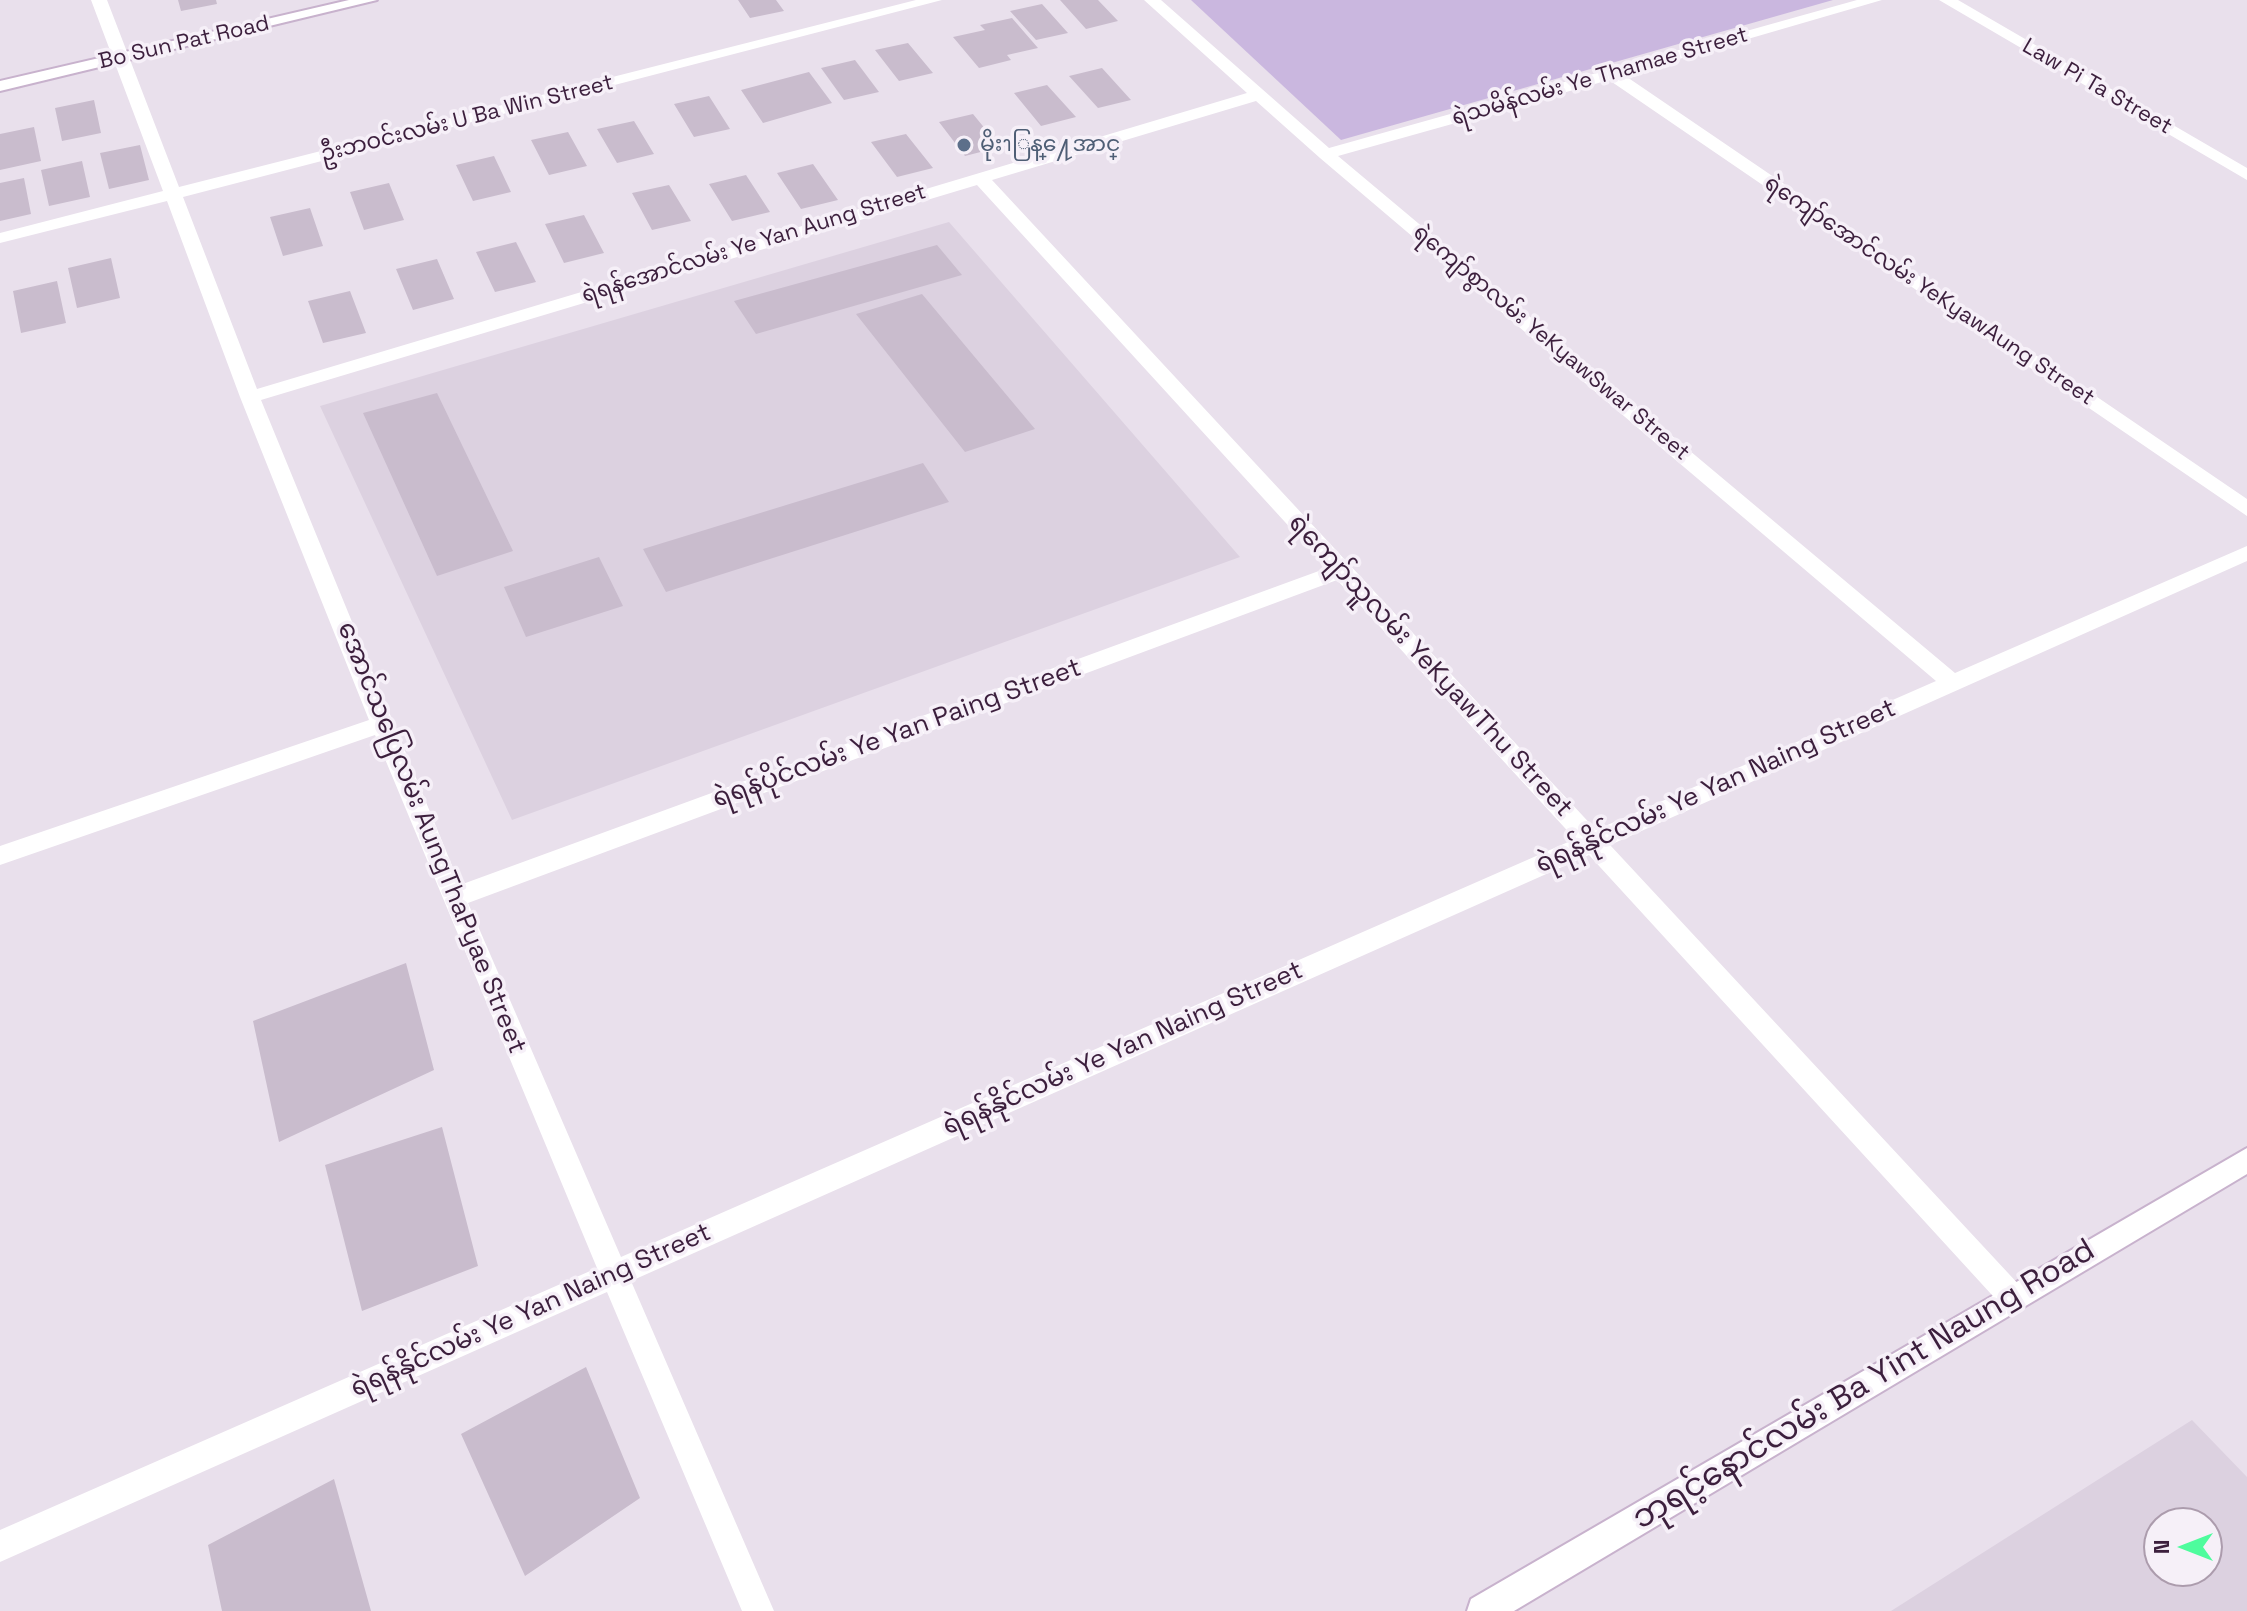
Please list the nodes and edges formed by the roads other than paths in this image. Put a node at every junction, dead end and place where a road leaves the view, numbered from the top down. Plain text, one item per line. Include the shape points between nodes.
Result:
1 (99, 0) edge
2 (369, 0) edge
3 (934, 0) edge
4 (1152, 0) edge
5 (1874, 0) edge
6 (1947, 0) edge
7 (123, 57) junction
8 (1611, 74) junction
9 (0, 86) edge
10 (1258, 95) junction
11 (1326, 154) junction
12 (2247, 175) edge
13 (978, 176) junction
14 (174, 193) junction
15 (0, 238) edge
16 (250, 397) junction
17 (2247, 509) edge
18 (2247, 553) edge
19 (1342, 570) junction
20 (1953, 683) junction
21 (383, 724) junction
22 (1592, 842) junction
23 (0, 856) edge
24 (453, 898) junction
25 (2247, 1160) edge
26 (614, 1274) junction
27 (2012, 1297) junction
28 (0, 1546) edge
29 (758, 1611) edge
30 (1483, 1611) edge

1 - 7 street, အောင်သပြေလမ်း AungThaPyae Street
2 - 7 street, Bo Sun Pat Road
3 - 14 street, ဦးဘဝင်းလမ်း U Ba Win Street
4 - 10 street, ရဲကျော်စွာလမ်း YeKyawSwar Street
5 - 8 street, ရဲသမိန်လမ်း Ye Thamae Street
6 - 12 street, Law Pi Ta Street
7 - 9 street, Bo Sun Pat Road
7 - 14 street, အောင်သပြေလမ်း AungThaPyae Street
8 - 11 street, ရဲသမိန်လမ်း Ye Thamae Street
8 - 17 street, ရဲကျော်အောင်လမ်း YeKyawAung Street
10 - 11 street, ရဲကျော်စွာလမ်း YeKyawSwar Street
10 - 13 street, ရဲရန်အောင်လမ်း Ye Yan Aung Street
11 - 20 street, ရဲကျော်စွာလမ်း YeKyawSwar Street
13 - 16 street, ရဲရန်အောင်လမ်း Ye Yan Aung Street
13 - 19 street, ရဲကျော်သူလမ်း YeKyawThu Street
14 - 15 street, ဦးဘဝင်းလမ်း U Ba Win Street
14 - 16 street, အောင်သပြေလမ်း AungThaPyae Street
16 - 21 street, အောင်သပြေလမ်း AungThaPyae Street
18 - 20 street, ရဲရန်နိုင်လမ်း Ye Yan Naing Street
19 - 22 street, ရဲကျော်သူလမ်း YeKyawThu Street
19 - 24 street, ရဲရန်ပိုင်လမ်း Ye Yan Paing Street
20 - 22 street, ရဲရန်နိုင်လမ်း Ye Yan Naing Street
21 - 23 street
21 - 24 street, အောင်သပြေလမ်း AungThaPyae Street
22 - 26 street, ရဲရန်နိုင်လမ်း Ye Yan Naing Street
22 - 27 street, ရဲကျော်သူလမ်း YeKyawThu Street
24 - 26 street, အောင်သပြေလမ်း AungThaPyae Street
25 - 27 street, ဘုရင့်နောင်လမ်း Ba Yint Naung Road
26 - 28 street, ရဲရန်နိုင်လမ်း Ye Yan Naing Street
26 - 29 street, အောင်သပြေလမ်း AungThaPyae Street
27 - 30 street, ဘုရင့်နောင်လမ်း Ba Yint Naung Road

